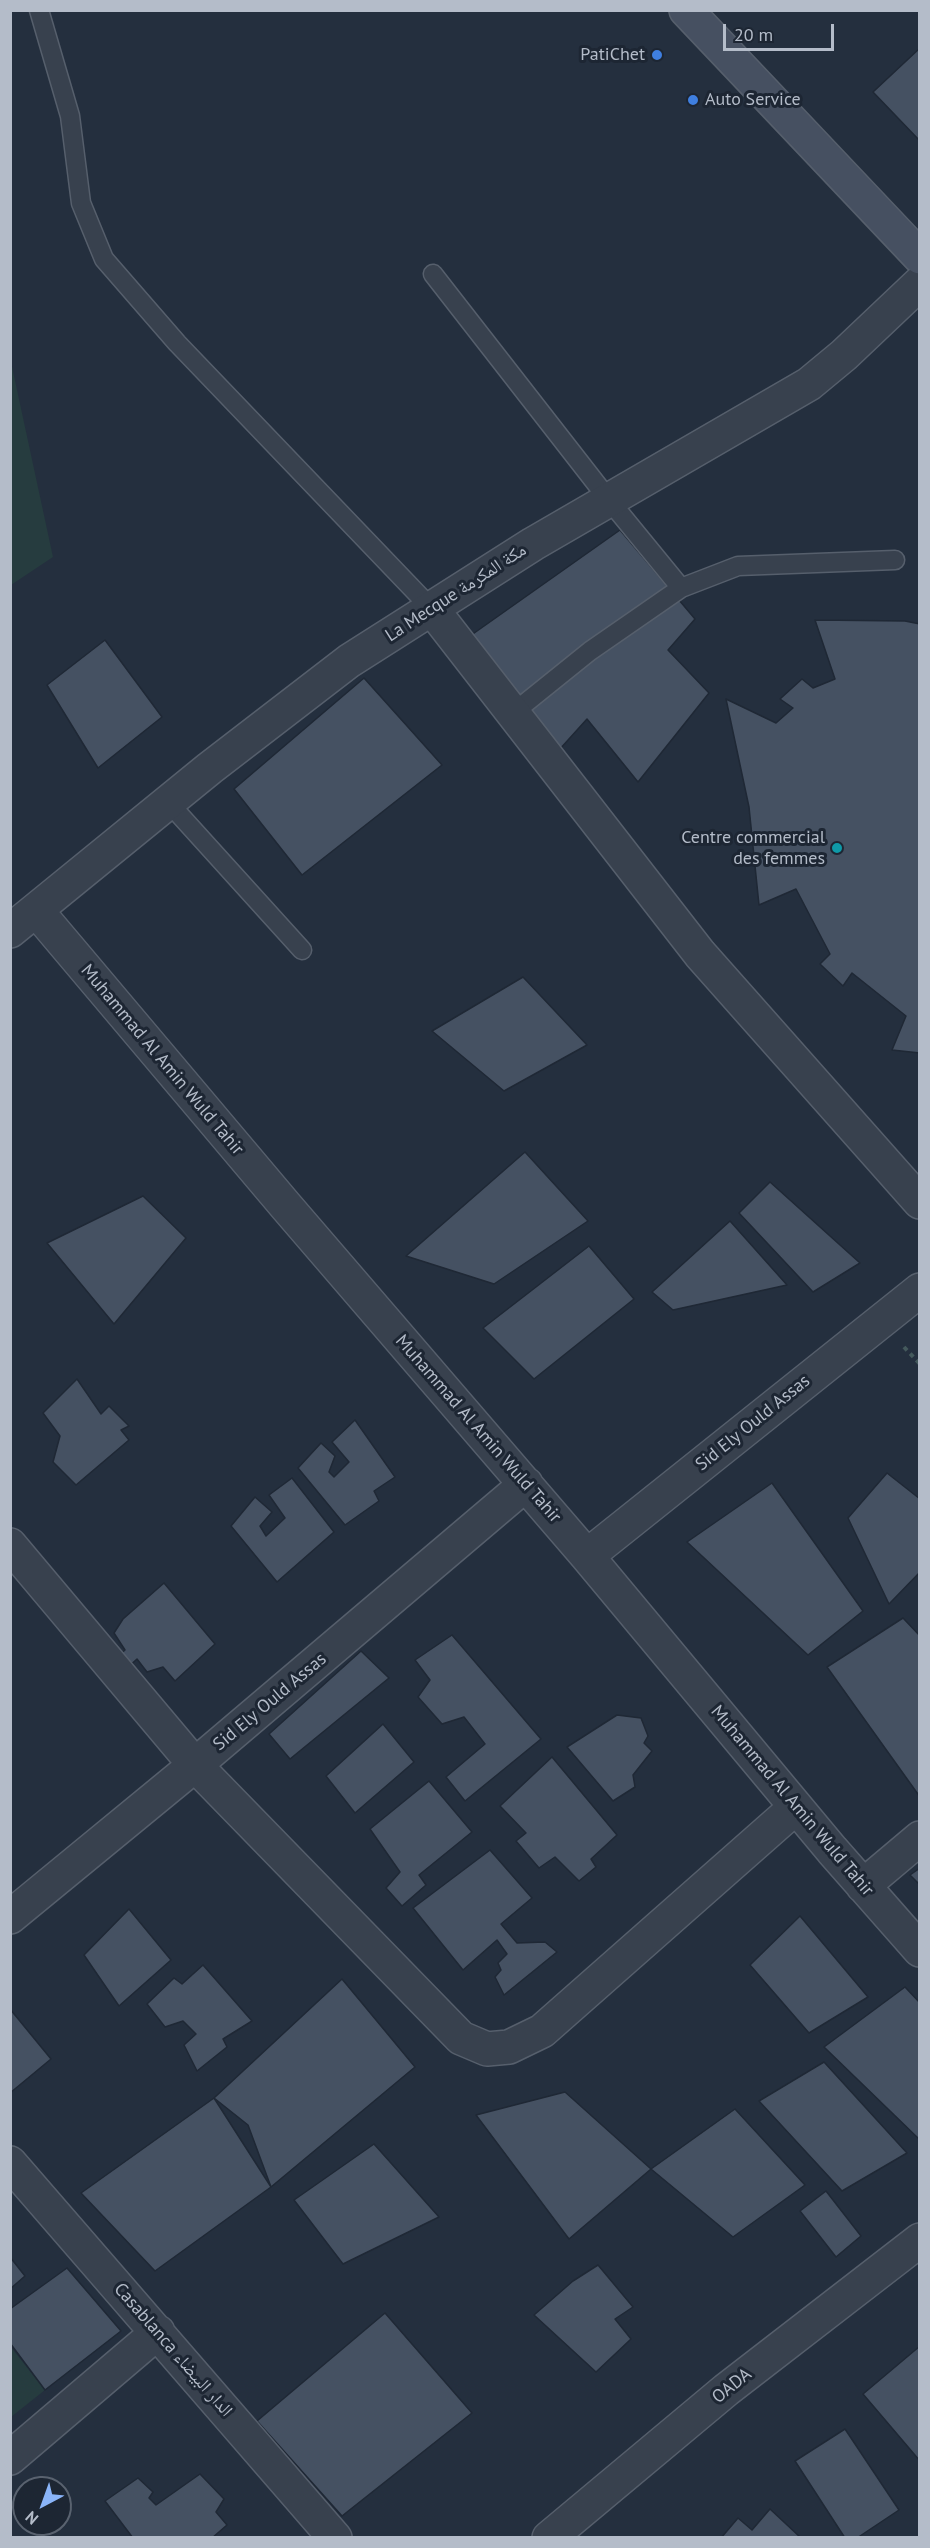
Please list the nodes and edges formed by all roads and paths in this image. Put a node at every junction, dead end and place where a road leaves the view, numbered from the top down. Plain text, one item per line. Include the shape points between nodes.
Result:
1 (39, 10) edge
2 (686, 10) edge
3 (920, 257) edge
4 (433, 274) dead end
5 (920, 283) edge
6 (609, 500) junction
7 (895, 560) dead end
8 (681, 588) junction
9 (432, 609) junction
10 (513, 713) junction
11 (168, 802) junction
12 (36, 910) junction
13 (10, 931) edge
14 (302, 950) dead end
15 (920, 1202) edge
16 (920, 1290) edge
17 (526, 1484) junction
18 (10, 1545) edge
19 (587, 1556) junction
20 (195, 1766) junction
21 (796, 1807) junction
22 (920, 1838) edge
23 (863, 1886) junction
24 (10, 1917) edge
25 (920, 1950) edge
26 (10, 2163) edge
27 (920, 2240) edge
28 (158, 2332) junction
29 (10, 2458) edge
30 (335, 2538) edge
31 (549, 2538) edge

1 - 9 lane via 70,116 81,203 104,259 177,344
2 - 3 street
4 - 6 lane
5 - 6 street, La Mecque مكة المكرمة via 809,384
6 - 8 lane
6 - 9 street, La Mecque مكة المكرمة
7 - 8 lane via 738,566
8 - 10 lane via 590,651
9 - 10 street
9 - 11 street, La Mecque مكة المكرمة via 349,661
10 - 15 street via 699,954
11 - 12 street, La Mecque مكة المكرمة
11 - 14 lane
12 - 13 street, La Mecque مكة المكرمة
12 - 17 street, Muhammad Al Amin Wuld Tahir
16 - 19 street, Sid Ely Ould Assas
17 - 19 street, Muhammad Al Amin Wuld Tahir
17 - 20 street, Sid Ely Ould Assas
18 - 20 street
19 - 21 street, Muhammad Al Amin Wuld Tahir
20 - 21 street via 461,2038 487,2049 509,2047 542,2031
20 - 24 street, Sid Ely Ould Assas
21 - 23 street, Muhammad Al Amin Wuld Tahir
22 - 23 street
23 - 25 street, Muhammad Al Amin Wuld Tahir
26 - 28 street, Casablanca الدار البيضاء
27 - 31 street, OADA via 726,2391
28 - 29 street
28 - 30 street, Casablanca الدار البيضاء

